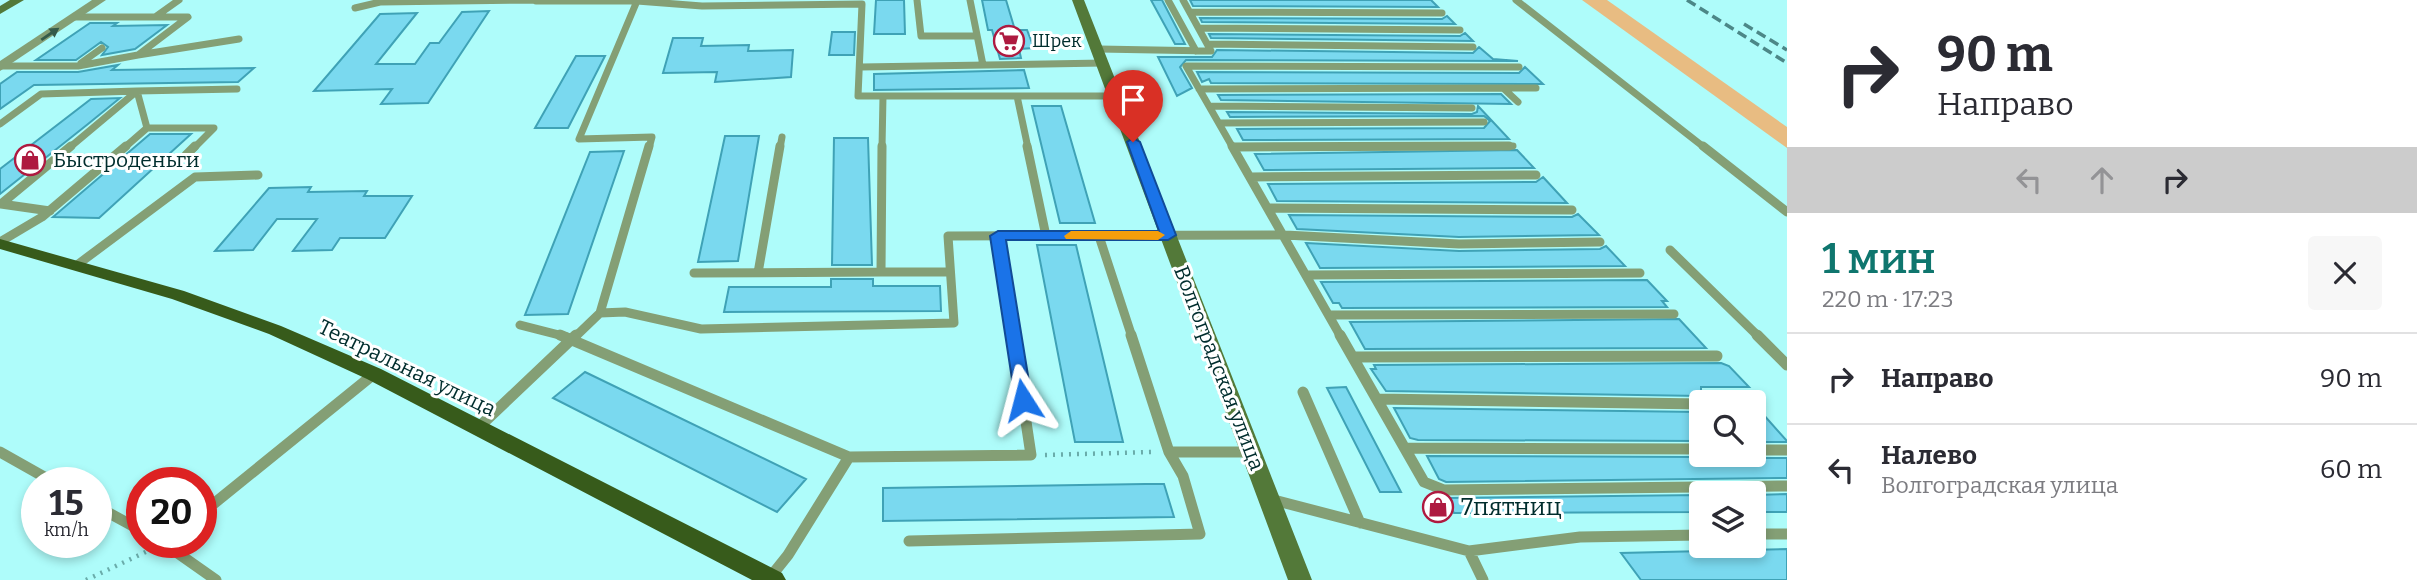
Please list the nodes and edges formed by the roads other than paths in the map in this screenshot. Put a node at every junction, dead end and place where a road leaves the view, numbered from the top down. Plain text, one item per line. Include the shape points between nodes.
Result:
1 (19, 0) edge
2 (100, 0) edge
3 (179, 0) edge
4 (482, 0) edge
5 (537, 0) edge
6 (917, 0) edge
7 (970, 0) edge
8 (1078, 0) edge
9 (1168, 0) edge
10 (1184, 0) edge
11 (1516, 0) edge
12 (381, 1) edge
13 (637, 1) edge
14 (861, 2) edge
15 (355, 8) dead end
16 (0, 11) edge
17 (1190, 12) junction
18 (1442, 13) dead end
19 (75, 17) junction
20 (155, 17) junction
21 (1199, 28) junction
22 (1461, 30) dead end
23 (977, 36) junction
24 (239, 39) dead end
25 (1208, 44) junction
26 (1473, 47) dead end
27 (102, 48) dead end
28 (1196, 51) junction
29 (138, 55) junction
30 (1101, 56) junction
31 (983, 65) junction
32 (1, 66) edge
33 (78, 66) junction
34 (861, 67) junction
35 (1519, 67) dead end
36 (1503, 88) junction
37 (1536, 88) dead end
38 (237, 89) dead end
39 (1199, 89) junction
40 (137, 91) junction
41 (883, 96) junction
42 (1017, 96) junction
43 (1116, 96) junction
44 (1518, 102) dead end
45 (1209, 106) junction
46 (1472, 108) dead end
47 (1484, 122) dead end
48 (1219, 123) junction
49 (0, 124) edge
50 (146, 128) junction
51 (782, 137) dead end
52 (1513, 146) dead end
53 (1233, 147) junction
54 (186, 155) dead end
55 (1536, 174) dead end
56 (258, 175) dead end
57 (1251, 177) junction
58 (1269, 208) junction
59 (1572, 210) dead end
60 (50, 211) junction
61 (1787, 212) edge
62 (1168, 235) junction
63 (1284, 235) junction
64 (998, 236) junction
65 (1046, 236) junction
66 (1099, 236) junction
67 (1600, 242) dead end
68 (0, 243) edge
69 (1670, 250) dead end
70 (77, 265) junction
71 (881, 272) junction
72 (950, 272) junction
73 (758, 273) junction
74 (1640, 273) dead end
75 (694, 274) dead end
76 (1307, 275) junction
77 (600, 313) junction
78 (1674, 314) dead end
79 (1329, 315) junction
80 (520, 325) dead end
81 (575, 339) junction
82 (1717, 356) dead end
83 (1353, 357) junction
84 (1787, 365) edge
85 (374, 374) junction
86 (1303, 392) dead end
87 (1377, 399) junction
88 (1689, 404) edge
89 (479, 427) junction
90 (1405, 448) junction
91 (1689, 449) edge
92 (1766, 450) edge
93 (1787, 450) edge
94 (0, 452) edge
95 (1169, 452) junction
96 (1251, 452) junction
97 (849, 457) junction
98 (27, 467) edge
99 (1787, 486) edge
100 (1269, 499) junction
101 (217, 501) edge
102 (1360, 523) junction
103 (1766, 534) edge
104 (1787, 534) edge
105 (1689, 535) edge
106 (909, 541) dead end
107 (1469, 551) junction
108 (186, 558) edge
109 (771, 579) edge
110 (216, 580) edge
111 (1300, 580) edge
112 (1483, 580) edge

1 - 16 main road
2 - 19 street
3 - 20 lane
4 - 5 lane
4 - 12 lane
5 - 13 lane
6 - 23 lane via 921,36
7 - 23 lane
8 - 30 main road, Волгоградская улица
9 - 28 lane
10 - 17 lane
11 - 61 lane
12 - 15 lane
13 - 14 lane via 702,6
13 - 77 lane via 579,139 652,138
14 - 34 lane
17 - 18 lane
17 - 21 lane
19 - 20 lane
32 -> 19 street
20 - 29 lane via 188,17
21 - 22 lane
21 - 25 lane
23 - 31 lane
24 - 29 lane
25 - 26 lane
25 - 28 lane via 1211,51
27 - 33 lane
28 - 30 lane
29 - 33 lane
30 - 31 lane
30 - 43 main road, Волгоградская улица
31 - 34 lane
32 - 33 lane
34 - 41 lane via 858,96
35 - 39 lane via 1186,66
36 - 37 lane
36 - 39 lane
36 - 44 lane
38 - 40 lane
39 - 45 lane
40 - 49 lane via 41,94
40 - 50 lane
40 - 60 lane via 1,204
41 - 42 lane
41 - 71 lane
42 - 43 lane
42 - 65 lane
43 - 62 main road, Волгоградская улица
45 - 46 lane
45 - 48 lane
47 - 48 lane
48 - 53 lane
50 - 54 lane via 214,128
50 - 60 lane
51 - 73 lane
52 - 53 lane
53 - 57 lane
55 - 57 lane
56 - 70 lane via 195,177
57 - 58 lane
58 - 59 lane
58 - 63 lane
60 - 68 lane
62 - 63 lane
62 - 66 lane
62 - 96 main road, Волгоградская улица
63 - 67 lane via 1459,244
63 - 76 lane
64 - 65 lane
64 - 72 lane via 947,236
64 - 97 lane via 1031,455
65 - 66 lane
66 - 95 lane
68 - 70 main road, Театральная улица
69 - 84 lane
70 - 85 main road, Театральная улица via 275,330
71 - 72 lane
71 - 73 lane
72 - 77 lane via 954,323 701,329 625,312
73 - 75 lane
74 - 76 lane
76 - 79 lane
77 - 81 lane
78 - 79 lane
79 - 83 lane
80 - 81 lane
81 - 89 lane
81 - 97 lane
82 - 83 lane
83 - 87 lane
85 - 89 main road, Театральная улица
85 - 101 lane
86 - 102 lane
87 - 88 lane
87 - 90 lane
89 - 109 main road, Театральная улица
90 - 91 lane
90 - 99 lane via 1424,482 1444,490
92 - 93 lane
94 - 98 lane
95 - 96 lane
95 - 106 lane via 1184,476 1200,534
96 - 100 main road, Волгоградская улица
97 - 109 lane
100 - 102 lane
100 - 111 main road, Волгоградская улица
102 - 107 lane
103 - 104 lane
105 - 107 lane via 1580,537
107 - 112 lane
108 - 110 lane

